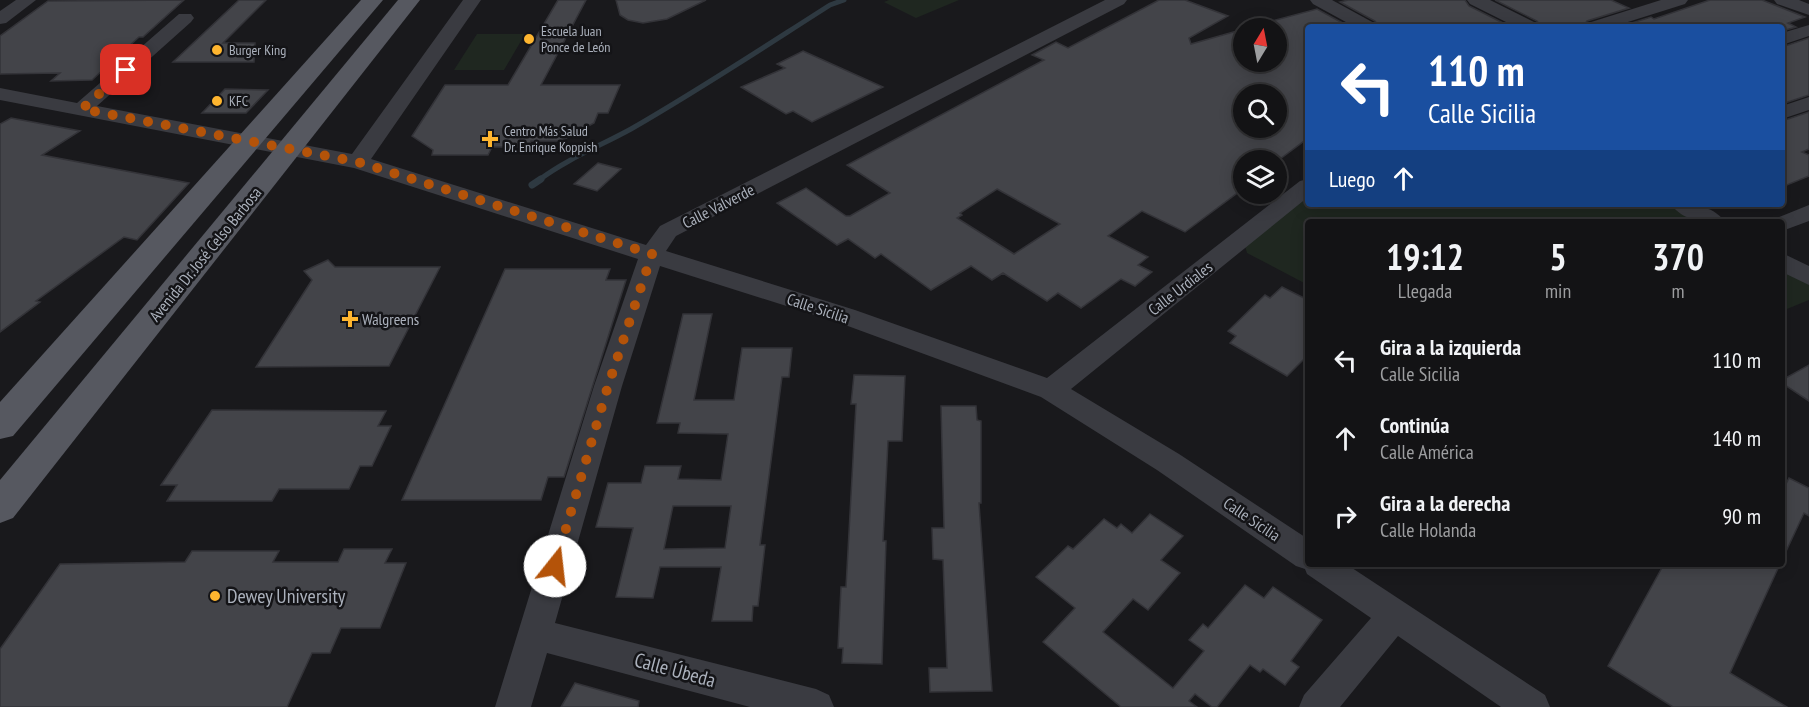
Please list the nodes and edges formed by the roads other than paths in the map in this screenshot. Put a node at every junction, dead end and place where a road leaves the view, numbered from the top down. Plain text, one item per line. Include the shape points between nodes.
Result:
1 (27, 0) edge
2 (372, 0) edge
3 (409, 0) edge
4 (472, 0) edge
5 (1082, 0) edge
6 (1319, 0) edge
7 (1476, 0) edge
8 (1626, 0) edge
9 (1678, 0) edge
10 (1783, 0) edge
11 (1110, 4) edge
12 (1647, 10) junction
13 (1809, 10) edge
14 (185, 18) dead end
15 (0, 20) edge
16 (1363, 24) edge
17 (1524, 24) edge
18 (1603, 24) edge
19 (1809, 30) edge
20 (1785, 38) edge
21 (0, 94) edge
22 (1809, 103) edge
23 (82, 109) junction
24 (1785, 112) edge
25 (248, 140) junction
26 (290, 148) junction
27 (358, 162) junction
28 (1305, 188) edge
29 (1687, 207) edge
30 (1809, 212) edge
31 (1708, 219) edge
32 (1785, 223) edge
33 (652, 254) junction
34 (1785, 263) edge
35 (1809, 277) edge
36 (1052, 390) junction
37 (0, 426) edge
38 (0, 507) edge
39 (1305, 554) edge
40 (1323, 567) edge
41 (1395, 615) junction
42 (535, 634) junction
43 (513, 707) edge
44 (816, 707) edge
45 (1317, 707) edge
46 (1532, 707) edge

1 - 15 street
2 - 25 main road
3 - 26 main road, Avenida Dr. José Celso Barbosa
4 - 27 street
5 - 11 street
6 - 16 street
7 - 17 street
8 - 12 street
9 - 12 street
10 - 13 street
11 - 33 street, Calle Valverde via 668,231
12 - 18 street
14 - 23 street
19 - 20 street
21 - 23 street, Calle Sicilia
22 - 24 street
23 - 25 street, Calle Sicilia
25 - 26 street, Calle Sicilia
25 - 37 main road
26 - 27 street, Calle Sicilia
26 - 38 main road, Avenida Dr. José Celso Barbosa
27 - 33 street, Calle Sicilia
28 - 36 street, Calle Urdiales
29 - 31 street
30 - 32 street
33 - 36 street, Calle Sicilia via 846,316
33 - 42 street, Calle Valverde via 608,386
34 - 35 street
36 - 39 street, Calle Sicilia
40 - 41 street
41 - 45 street
41 - 46 street
42 - 43 street, Calle Valverde
42 - 44 street, Calle Úbeda

